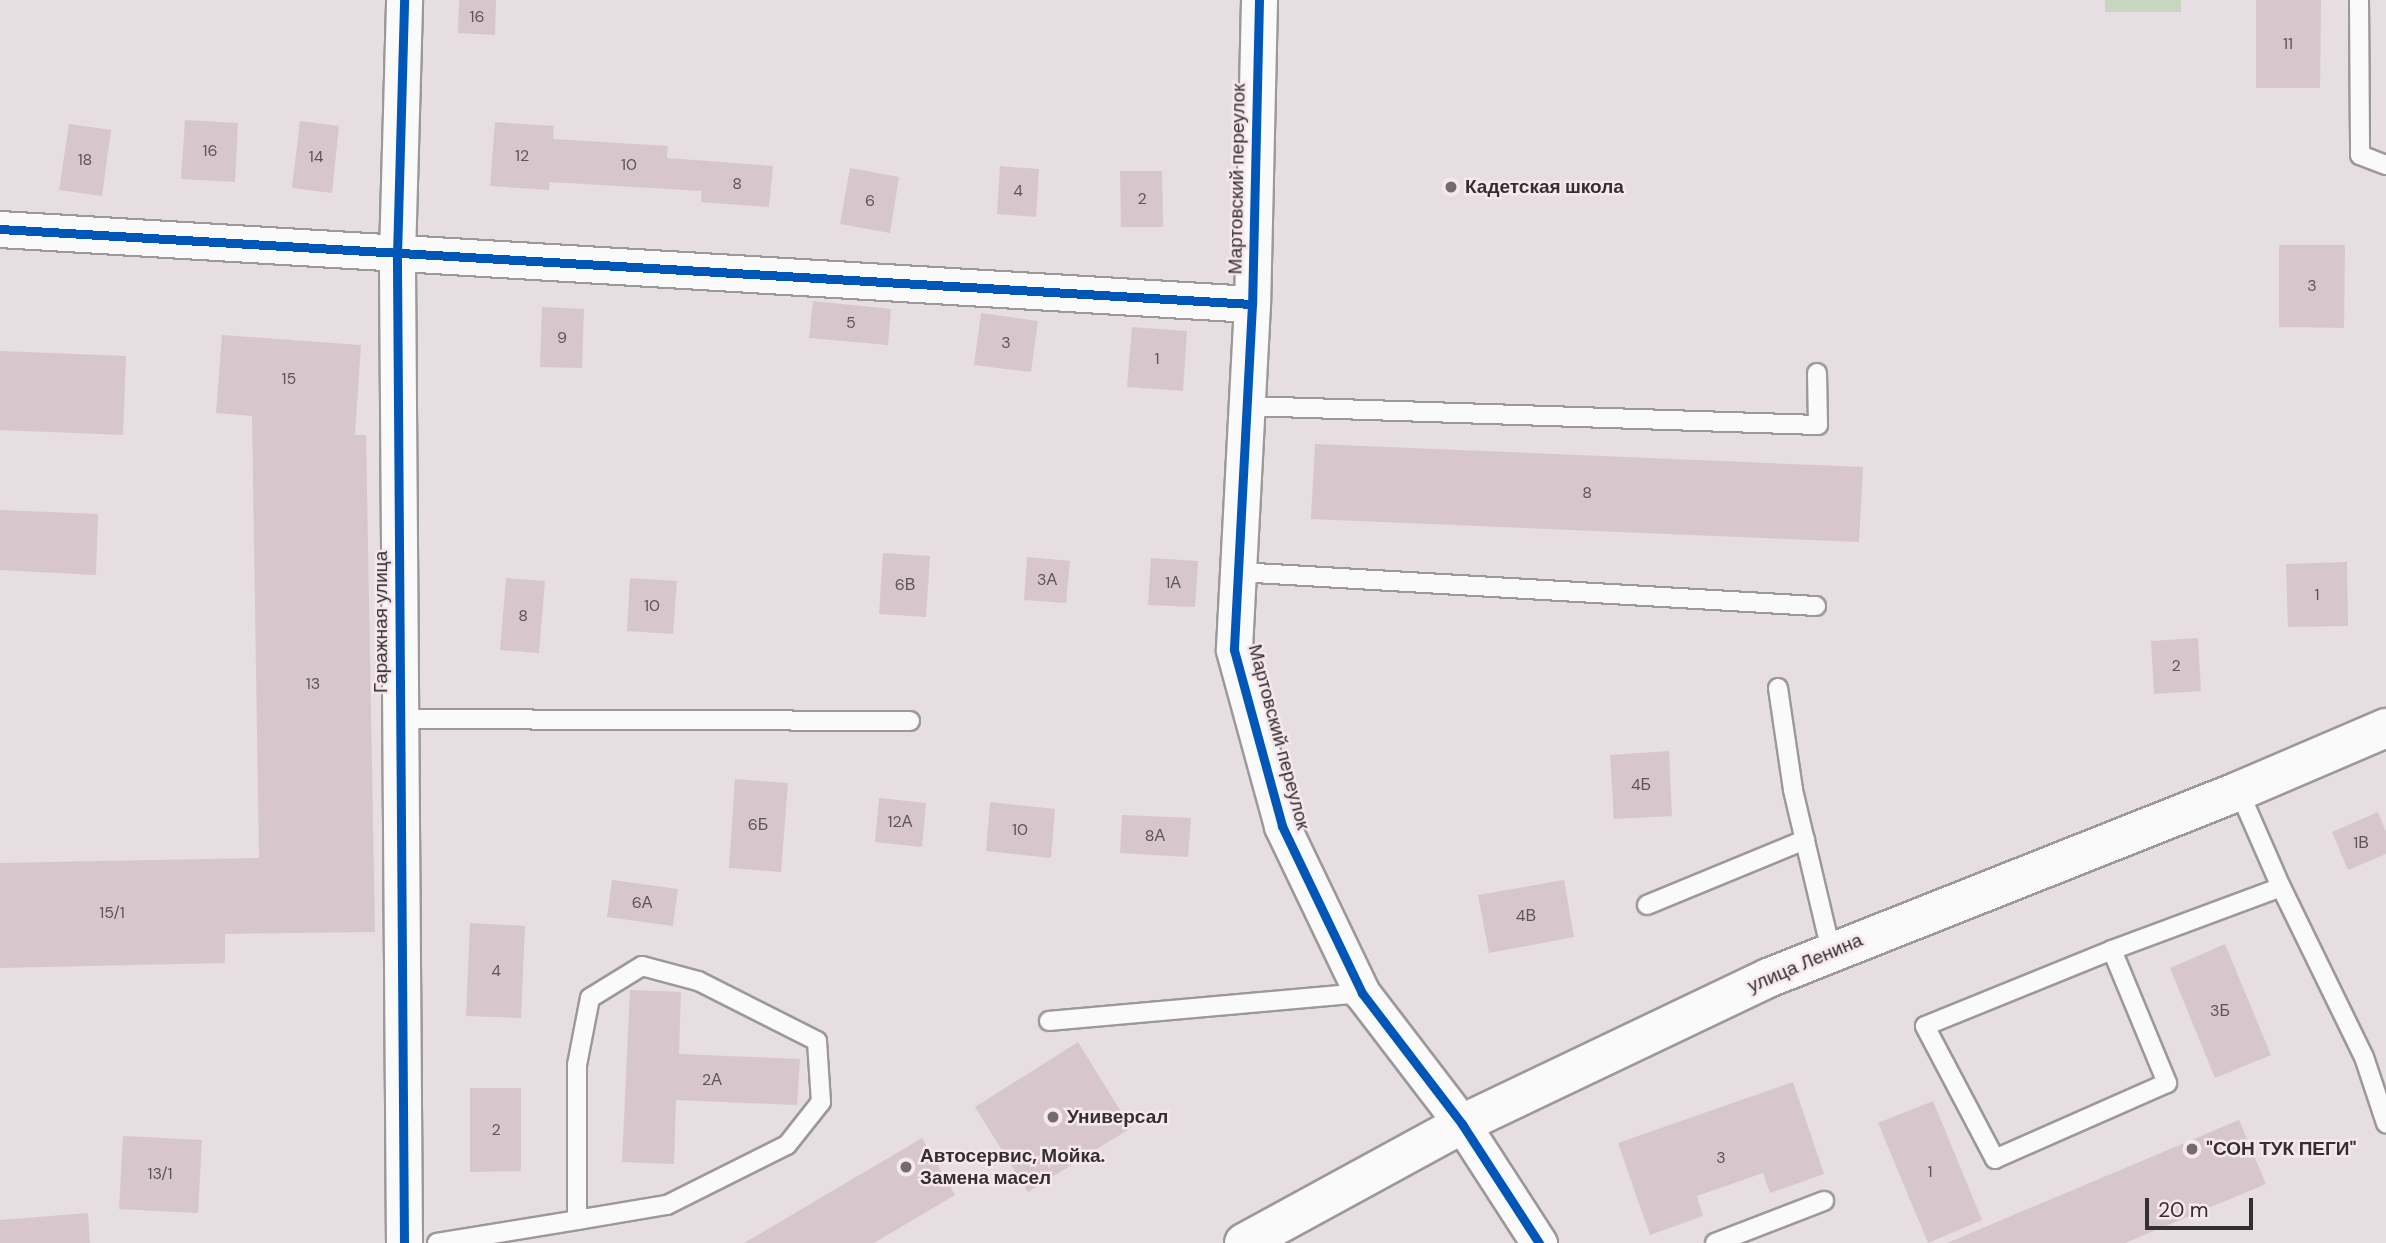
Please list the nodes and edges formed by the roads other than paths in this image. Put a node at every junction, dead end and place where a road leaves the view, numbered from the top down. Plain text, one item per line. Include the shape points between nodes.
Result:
1 (404, 0) edge
2 (1259, 0) edge
3 (2359, 0) edge
4 (2386, 165) edge
5 (0, 229) edge
6 (397, 255) junction
7 (1252, 304) junction
8 (1817, 373) dead end
9 (1248, 406) junction
10 (1238, 572) junction
11 (1816, 607) dead end
12 (1778, 688) dead end
13 (399, 719) junction
14 (911, 721) dead end
15 (2386, 728) edge
16 (2239, 791) junction
17 (1805, 839) junction
18 (2281, 887) junction
19 (1647, 905) dead end
20 (2112, 950) junction
21 (1831, 951) junction
22 (1362, 993) junction
23 (1049, 1021) dead end
24 (2386, 1123) edge
25 (1462, 1124) junction
26 (1824, 1201) dead end
27 (577, 1220) junction
28 (404, 1243) edge
29 (437, 1243) edge
30 (1244, 1243) edge
31 (1539, 1243) edge
32 (1715, 1243) edge

1 - 6 street, Гаражная улица
2 - 7 street, Мартовский переулок
3 - 4 lane via 2360,155
5 - 6 street
6 - 7 street
6 - 13 street, Гаражная улица
7 - 9 street, Мартовский переулок
8 - 9 lane via 1818,425
9 - 10 street, Мартовский переулок
10 - 11 lane
10 - 22 street, Мартовский переулок via 1234,650 1282,826
12 - 17 lane
13 - 14 lane
13 - 28 street, Гаражная улица
15 - 16 main road, улица Ленина
16 - 18 lane
16 - 21 main road, улица Ленина
17 - 19 lane
17 - 21 lane
18 - 20 lane
18 - 24 lane via 2364,1057
20 - 20 lane via 1925,1026 1995,1159 2167,1083
21 - 25 main road, улица Ленина
22 - 23 lane
22 - 25 street, Мартовский переулок
25 - 30 main road, улица Ленина
25 - 31 street, Мартовский переулок
26 - 32 lane
27 - 27 lane via 667,1205 788,1145 821,1102 817,1041 698,981 642,966 590,998 577,1065
27 - 29 lane

